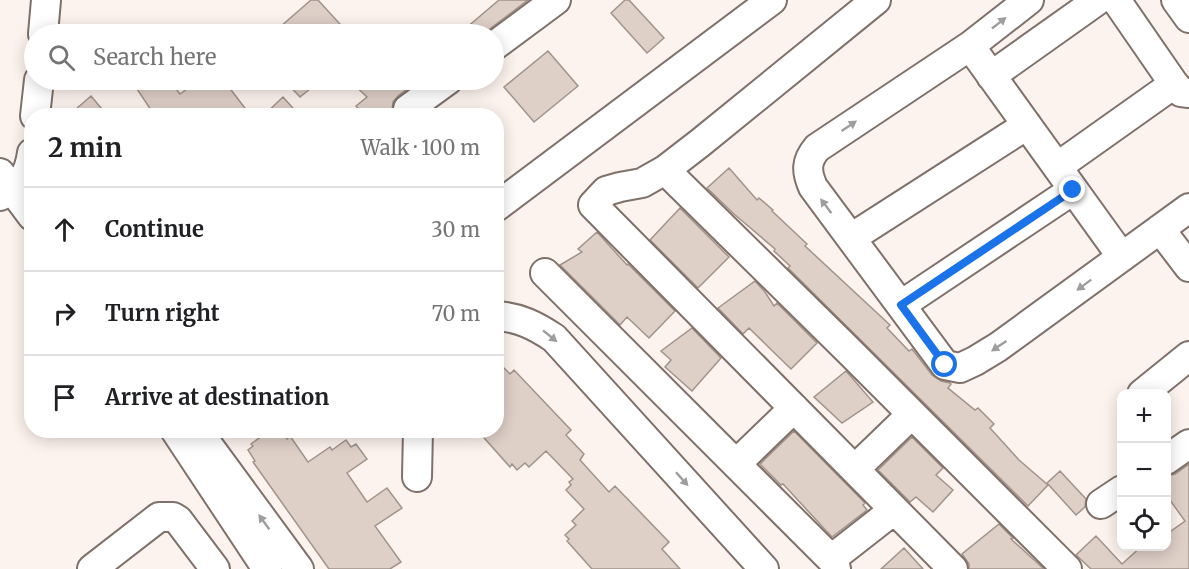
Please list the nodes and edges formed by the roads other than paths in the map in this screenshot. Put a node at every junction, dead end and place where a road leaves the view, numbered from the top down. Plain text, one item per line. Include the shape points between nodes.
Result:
1 (46, 0) edge
2 (556, 0) edge
3 (772, 0) edge
4 (876, 0) edge
5 (1029, 0) edge
6 (1098, 0) edge
7 (1116, 0) edge
8 (1176, 0) edge
9 (1189, 18) edge
10 (44, 24) edge
11 (504, 39) edge
12 (970, 46) junction
13 (991, 76) junction
14 (38, 90) edge
15 (434, 90) edge
16 (1184, 92) edge
17 (36, 108) edge
18 (409, 108) edge
19 (1027, 125) junction
20 (665, 170) junction
21 (24, 177) edge
22 (1065, 178) junction
23 (4, 187) edge
24 (504, 201) edge
25 (24, 208) edge
26 (1189, 208) edge
27 (1160, 229) junction
28 (851, 238) junction
29 (1122, 257) junction
30 (1189, 267) edge
31 (545, 273) dead end
32 (901, 305) junction
33 (504, 317) edge
34 (1189, 356) edge
35 (1147, 389) edge
36 (794, 408) junction
37 (912, 414) junction
38 (198, 438) edge
39 (199, 438) edge
40 (418, 438) edge
41 (1189, 444) edge
42 (1171, 457) edge
43 (736, 464) junction
44 (855, 469) junction
45 (417, 477) dead end
46 (894, 510) junction
47 (835, 565) edge
48 (92, 569) edge
49 (215, 569) edge
50 (267, 569) edge
51 (299, 569) edge
52 (764, 569) edge
53 (953, 569) edge
54 (1067, 569) edge

1 - 10 street
2 - 11 street
3 - 24 street
4 - 20 street
12 -> 5 street
6 - 13 street
7 - 16 street
8 - 9 street
12 - 13 street
28 -> 12 street via 813,187 808,174 811,156 817,148
13 - 19 street
14 - 17 street
15 - 18 street
16 - 22 street
19 - 22 street
19 - 28 street
20 - 36 street via 642,183 606,191 593,205
20 - 37 street
21 - 23 street
22 - 29 street
22 - 32 street
23 - 25 street
26 - 27 street
27 - 29 street
27 - 30 street
28 - 32 street
29 -> 32 street via 998,347 960,368 945,365
31 - 43 street
33 -> 52 street via 523,320 554,338
34 - 35 street
36 - 43 street
36 - 44 street
37 - 44 street
37 - 54 street
38 - 50 street
51 -> 39 street
40 - 45 street
41 - 42 street
43 - 47 street
44 - 46 street
46 - 47 street via 839,553
46 - 53 street
48 - 49 street via 159,517 167,516 178,520

